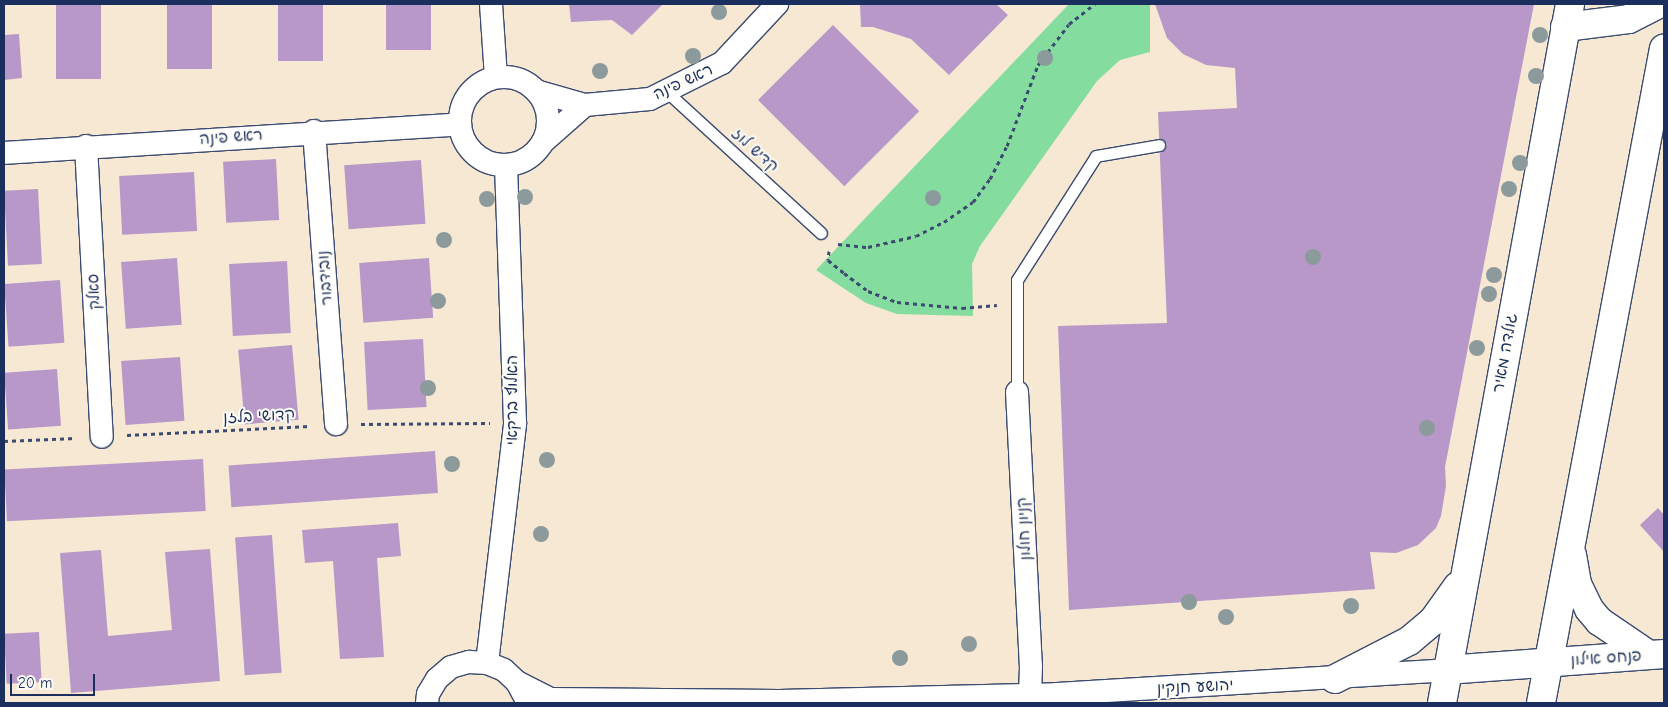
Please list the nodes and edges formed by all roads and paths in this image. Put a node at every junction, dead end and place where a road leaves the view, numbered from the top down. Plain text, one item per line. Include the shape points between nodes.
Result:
1 (491, 4) edge
2 (777, 4) edge
3 (1095, 4) edge
4 (1658, 4) edge
5 (1568, 15) edge
6 (1664, 48) edge
7 (496, 77) junction
8 (536, 91) junction
9 (666, 91) junction
10 (585, 105) junction
11 (459, 124) junction
12 (314, 131) junction
13 (543, 142) junction
14 (1159, 145) dead end
15 (86, 146) junction
16 (4, 153) edge
17 (506, 166) junction
18 (821, 232) dead end
19 (1018, 303) junction
20 (1017, 392) joint
21 (515, 423) junction
22 (336, 424) junction
23 (102, 437) junction
24 (4, 441) edge
25 (1572, 526) junction
26 (1464, 576) junction
27 (1657, 655) edge
28 (1547, 662) junction
29 (487, 663) junction
30 (1031, 666) junction
31 (1446, 670) junction
32 (1335, 679) junction
33 (517, 682) junction
34 (1006, 694) junction
35 (1057, 694) junction
36 (1031, 699) edge
37 (427, 703) edge
38 (526, 703) edge
39 (1442, 703) edge
40 (1541, 703) edge

1 - 7 street
2 - 9 street, ראש פינה via 722,63
3 - 19 path via 1063,30 1038,65 1007,146 990,180 973,202 944,222 890,244 868,247 829,243 828,260 868,291 897,302 962,308
4 - 5 main road via 1629,19
5 - 26 main road, גולדה מאיר
6 - 25 main road
7 - 8 street via 523,82
7 - 11 street via 482,82 470,93 462,106
8 - 10 street, ראש פינה
8 - 13 street via 548,119
9 - 10 street, ראש פינה via 650,98
9 - 18 lane, קדיש לוז
10 - 13 street
11 - 12 street, ראש פינה
11 - 17 street via 471,152 484,162
12 - 15 street, ראש פינה
12 - 22 street, נובידבור
13 - 17 street via 533,155 520,163
14 - 19 lane via 1096,156 1018,280
15 - 16 street, ראש פינה
15 - 23 street, סאלק
17 - 21 street, האלוף ברקאי
19 - 20 lane
20 - 30 street, קניון חולון
21 - 22 path, קדושי בלזן
21 - 29 street, האלוף ברקאי
22 - 23 path, קדושי בלזן
23 - 24 path, קדושי בלזן
25 - 27 main road via 1572,562 1577,584 1589,609 1599,621
25 - 28 main road
26 - 31 main road, גולדה מאיר
26 - 32 main road via 1444,607 1409,641
27 - 28 main road, פנחס אילון
28 - 31 main road, יהושע חנקין
28 - 40 main road
29 - 33 street, יהושע חנקין via 504,670
29 - 37 street via 469,662 451,667 437,678
30 - 34 street via 1020,683
30 - 35 street via 1042,682
30 - 36 street, קניון חולון
31 - 32 street, יהושע חנקין
31 - 39 main road, גולדה מאיר
32 - 35 street, יהושע חנקין
33 - 34 street, יהושע חנקין via 550,699 779,701
33 - 38 street
34 - 36 street, יהושע חנקין
35 - 36 street, יהושע חנקין

